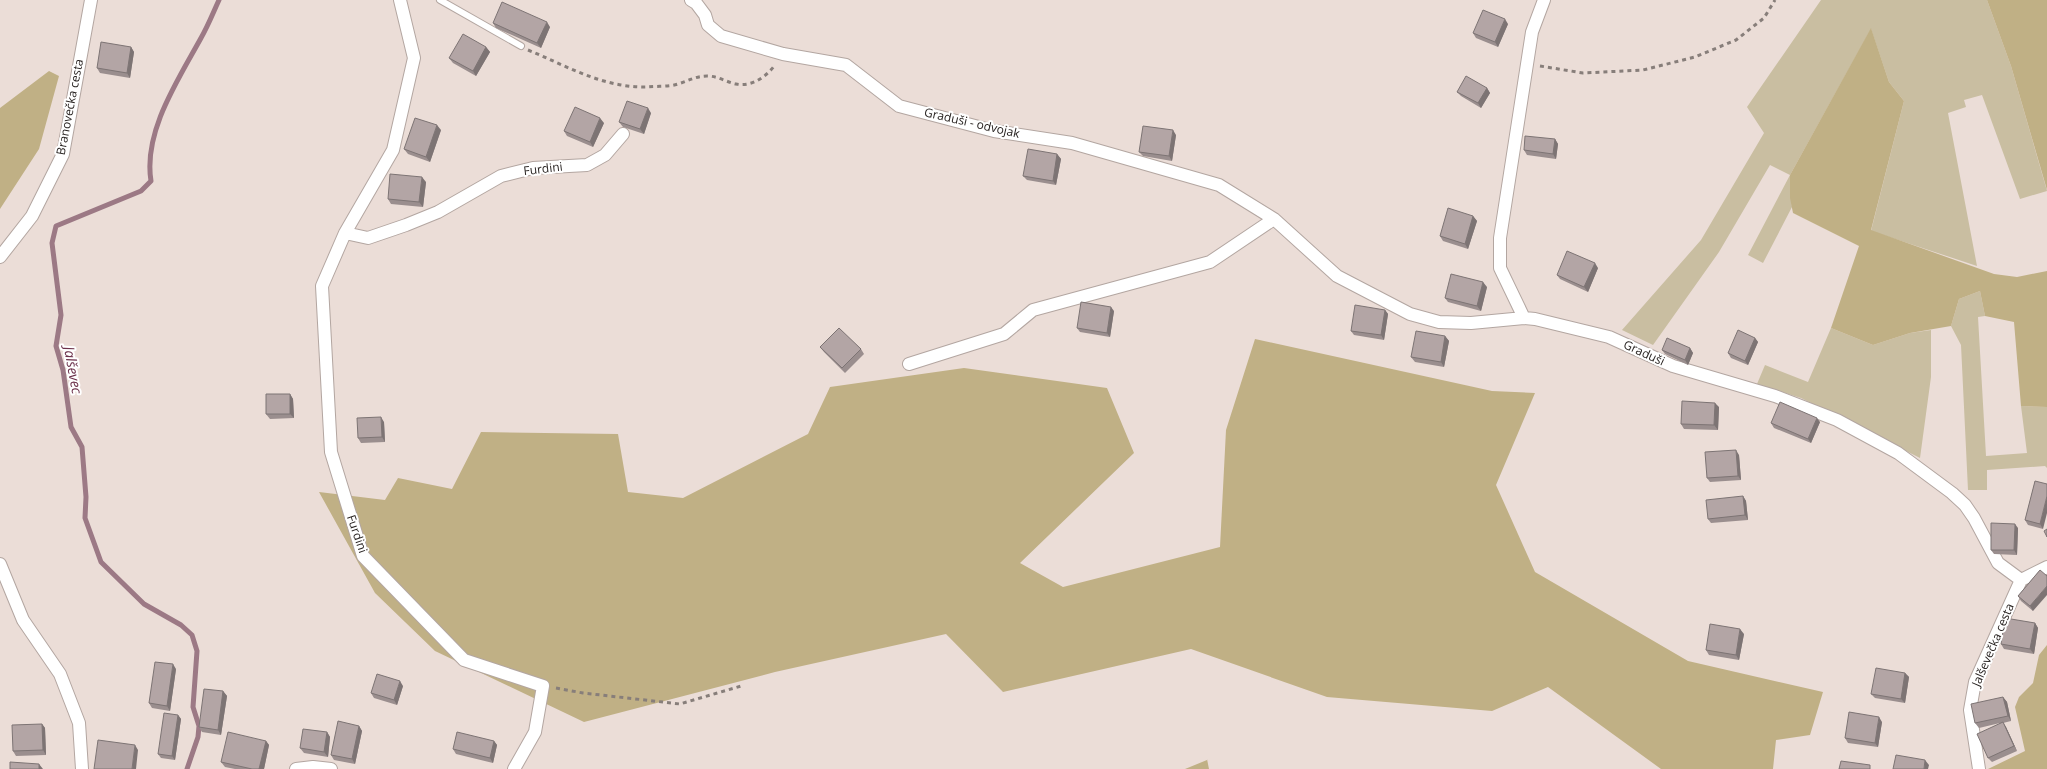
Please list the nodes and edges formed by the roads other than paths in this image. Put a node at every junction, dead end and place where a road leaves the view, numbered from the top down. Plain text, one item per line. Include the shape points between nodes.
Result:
1 (91, 0) edge
2 (400, 0) edge
3 (440, 0) edge
4 (691, 0) edge
5 (1544, 0) edge
6 (521, 46) edge
7 (623, 134) dead end
8 (1274, 219) junction
9 (345, 233) junction
10 (0, 257) edge
11 (1524, 318) junction
12 (909, 364) dead end
13 (0, 564) edge
14 (2047, 567) edge
15 (2021, 580) junction
16 (82, 769) edge
17 (296, 769) edge
18 (331, 769) edge
19 (514, 769) edge
20 (1979, 769) edge

1 - 10 street, Branovečka cesta via 63,154 32,216
2 - 9 street, Furdini via 414,58 393,150
3 - 6 lane
4 - 8 street, Graduši - odvojak via 705,15 708,25 721,36 782,54 846,66 899,106 994,131 1072,142 1219,185
5 - 11 street via 1532,32 1500,238 1500,268
7 - 9 street, Furdini via 605,155 587,165 533,168 501,176 438,212 406,225 368,238
8 - 11 street, Graduši - odvojak via 1337,276 1410,314 1439,322 1471,323
8 - 12 street via 1210,262 1033,310 1004,334
9 - 19 street, Furdini via 322,286 331,452 363,556 464,660 543,686 535,732
11 - 15 street, Graduši via 1609,337 1673,366 1775,396 1837,420 1898,453 1952,493 1974,518 1998,562
13 - 16 street via 23,620 60,674 79,723
14 - 15 street
15 - 20 street, Jalševečka cesta via 1976,682 1970,710
17 - 18 street via 313,766

